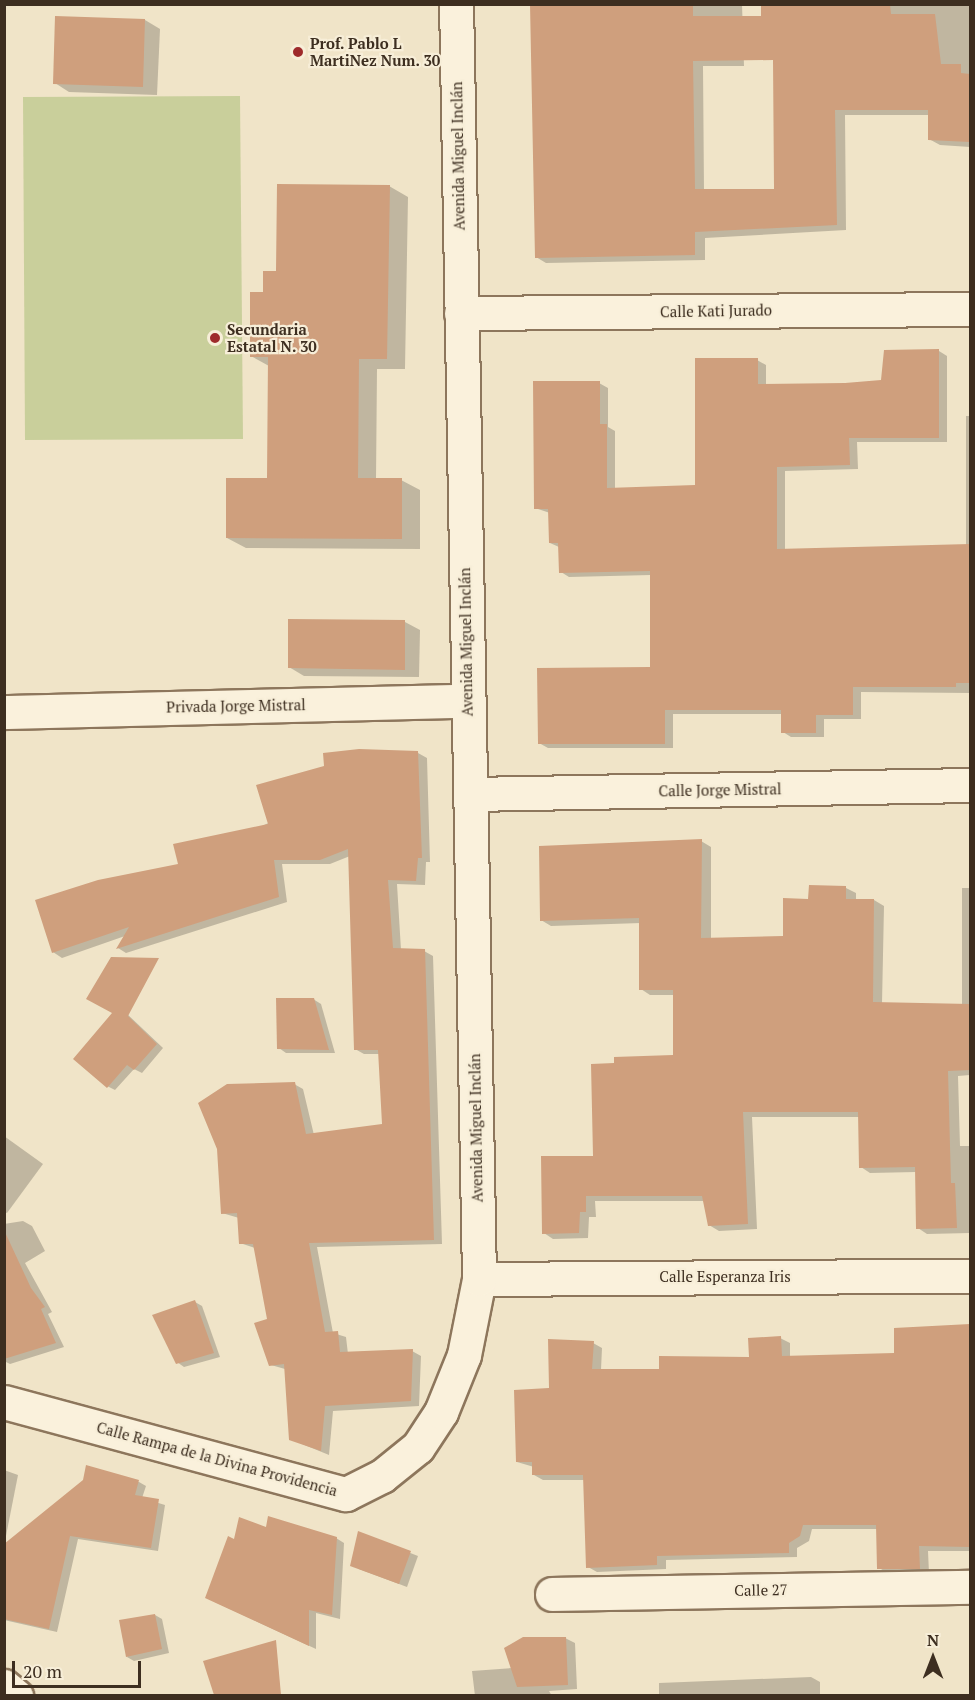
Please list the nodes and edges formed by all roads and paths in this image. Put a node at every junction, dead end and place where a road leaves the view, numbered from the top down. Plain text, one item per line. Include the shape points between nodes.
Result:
1 (456, 4) edge
2 (970, 309) edge
3 (461, 313) junction
4 (467, 701) junction
5 (4, 711) edge
6 (970, 785) edge
7 (470, 794) junction
8 (970, 1276) edge
9 (479, 1279) junction
10 (4, 1402) edge
11 (970, 1587) edge
12 (552, 1594) dead end
13 (4, 1686) edge
14 (16, 1695) edge

1 - 3 main road, Avenida Miguel Inclán
2 - 3 main road, Calle Kati Jurado
3 - 4 main road, Avenida Miguel Inclán
4 - 5 main road, Privada Jorge Mistral
4 - 7 main road, Avenida Miguel Inclán
6 - 7 main road, Calle Jorge Mistral
7 - 9 main road, Avenida Miguel Inclán
8 - 9 main road, Calle Esperanza Iris
9 - 10 main road, Calle Rampa de la Divina Providencia via 464,1355 441,1412 418,1447 382,1476 346,1494
11 - 12 main road, Calle 27
13 - 14 main road

